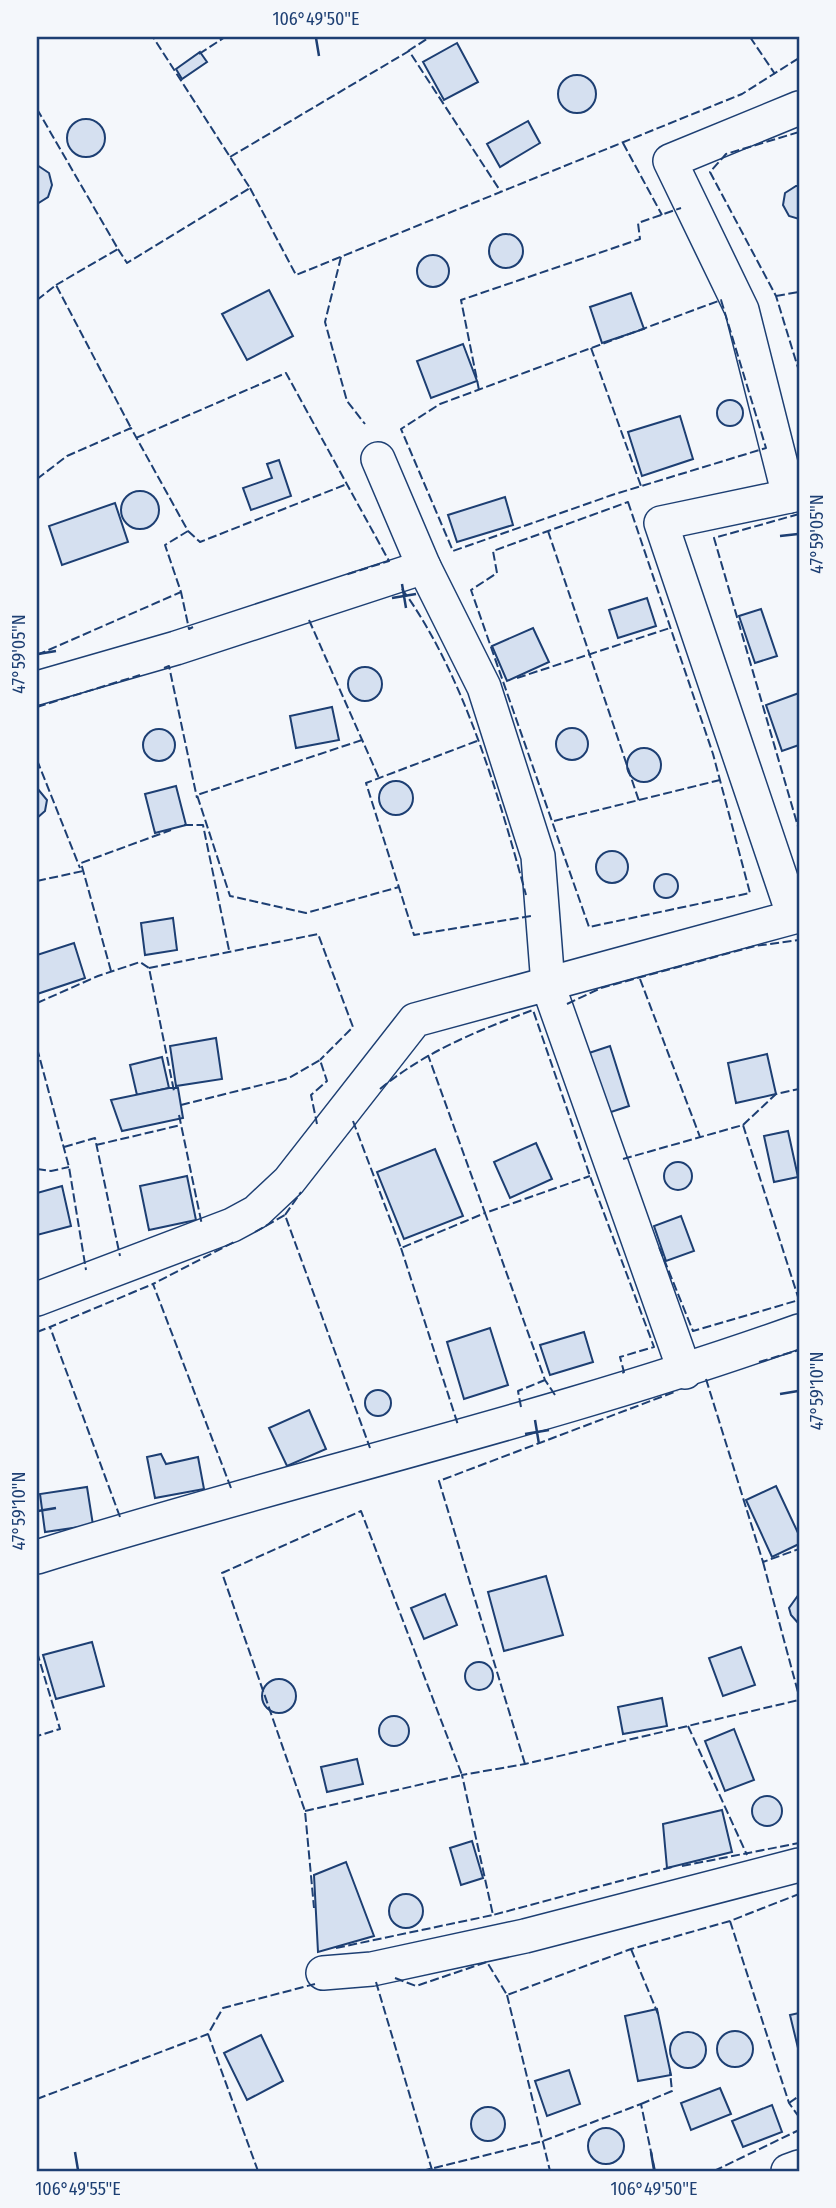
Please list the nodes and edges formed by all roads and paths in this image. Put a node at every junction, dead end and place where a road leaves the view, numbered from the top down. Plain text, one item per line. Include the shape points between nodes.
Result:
1 (799, 108) edge
2 (378, 459) dead end
3 (794, 495) edge
4 (424, 568) junction
5 (37, 688) edge
6 (548, 985) junction
7 (37, 1299) edge
8 (799, 1331) edge
9 (685, 1372) junction
10 (37, 1556) edge
11 (799, 1866) edge
12 (323, 1973) dead end
13 (799, 2167) edge
14 (788, 2171) edge

1 - 3 street via 670,160 743,310
2 - 4 street
3 - 6 street via 661,523 794,917
4 - 5 street
4 - 6 street via 484,687 538,856
6 - 7 street via 415,1020 289,1181 256,1212 221,1230
6 - 9 street
8 - 9 street
9 - 10 street
11 - 12 street via 525,1936 372,1969
13 - 14 street

